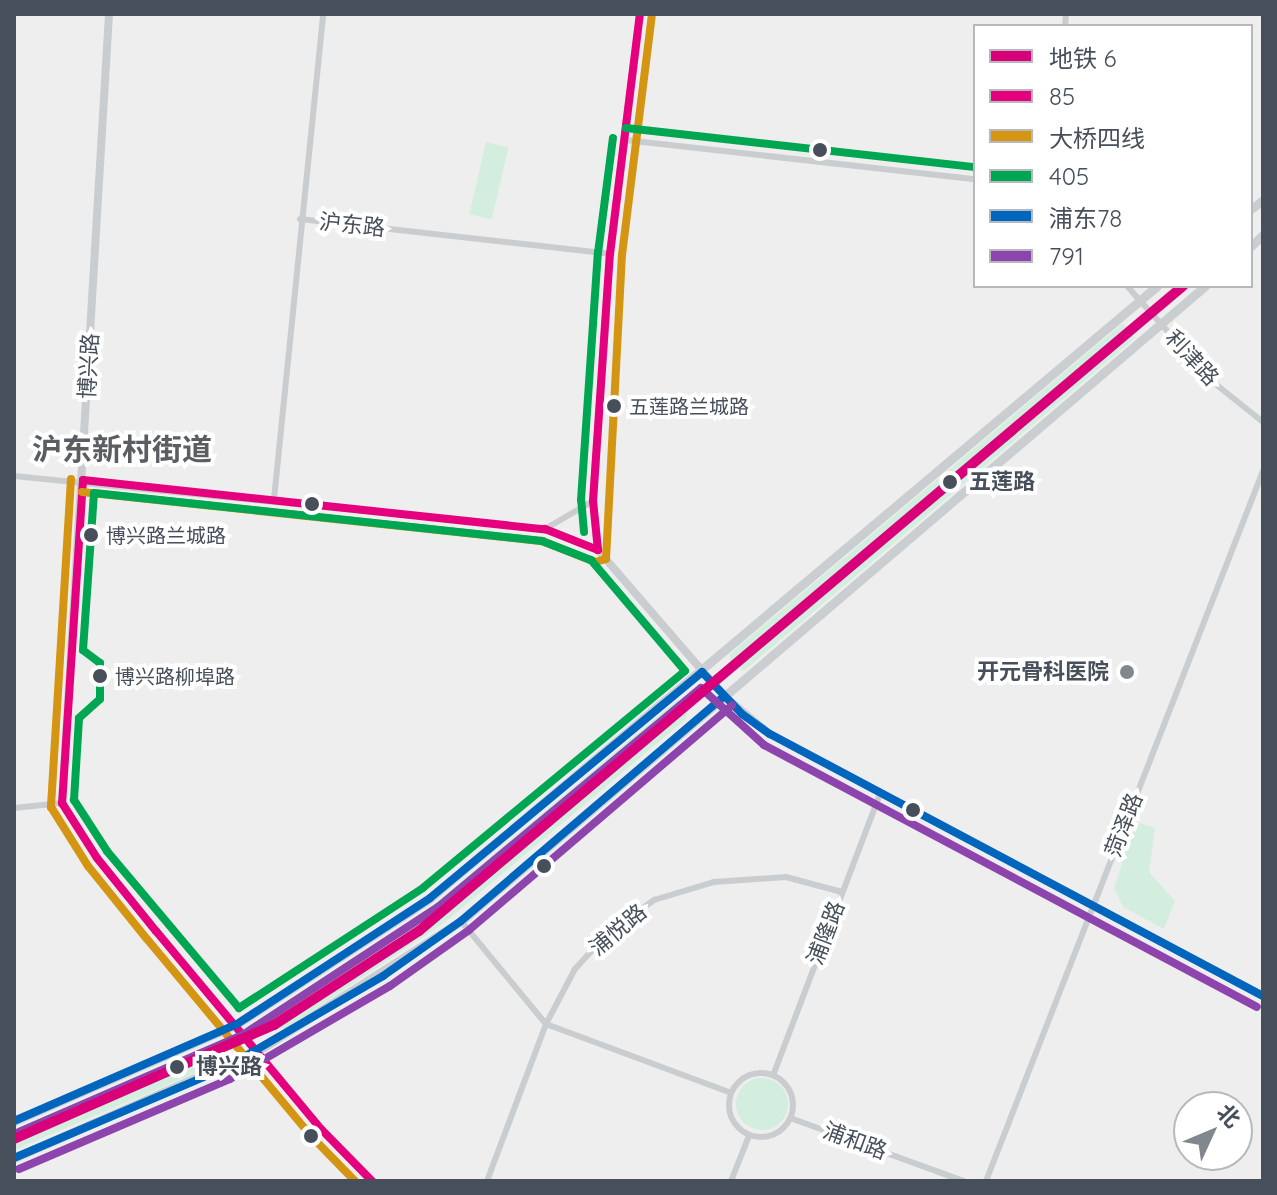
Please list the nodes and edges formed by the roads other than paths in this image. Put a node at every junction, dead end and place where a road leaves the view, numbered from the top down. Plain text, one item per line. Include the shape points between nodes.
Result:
1 (109, 14) edge
2 (323, 14) edge
3 (640, 14) edge
4 (625, 140) junction
5 (973, 179) edge
6 (300, 219) junction
7 (610, 254) junction
8 (1129, 288) edge
9 (1155, 288) edge
10 (1203, 288) edge
11 (1139, 301) junction
12 (1161, 325) junction
13 (1263, 422) edge
14 (1263, 471) edge
15 (14, 476) edge
16 (83, 480) junction
17 (274, 499) junction
18 (593, 501) junction
19 (545, 529) junction
20 (598, 550) junction
21 (702, 672) junction
22 (724, 696) junction
23 (880, 794) junction
24 (62, 803) junction
25 (14, 808) edge
26 (842, 892) junction
27 (1091, 908) junction
28 (461, 921) junction
29 (1263, 996) edge
30 (237, 1024) junction
31 (546, 1024) junction
32 (259, 1050) junction
33 (774, 1073) junction
34 (729, 1092) junction
35 (793, 1119) junction
36 (14, 1121) edge
37 (749, 1136) junction
38 (14, 1158) edge
39 (372, 1181) edge
40 (487, 1181) edge
41 (731, 1181) edge
42 (963, 1181) edge
43 (986, 1181) edge

1 - 16 street, 博兴路
2 - 6 street, 沪东路
3 - 4 street
4 - 5 street
4 - 7 street
6 - 7 street, 沪东路
6 - 17 street
7 - 18 street
8 - 11 street, 利津路
9 - 11 main road
10 - 12 main road
11 - 12 street, 利津路
11 - 21 main road
12 - 13 street, 利津路 via 1213,382
12 - 22 main road
14 - 27 street, 菏泽路
15 - 16 street
16 - 17 street
16 - 24 street, 博兴路
17 - 19 street
18 - 19 street
18 - 20 street
19 - 20 street
20 - 21 street
21 - 22 street
21 - 30 main road via 430,898
22 - 23 street via 770,734
22 - 28 main road
23 - 26 street, 浦隆路
23 - 27 street
24 - 25 street
24 - 30 street via 97,858
26 - 31 street, 浦悦路 via 786,877 754,877 654,900 608,933 575,969
26 - 33 street, 浦隆路
27 - 29 street
27 - 43 street, 菏泽路
28 - 31 street
28 - 32 main road
30 - 32 street
30 - 36 main road
31 - 34 street
31 - 40 street, 浦悦路
32 - 38 main road
32 - 39 street via 321,1129
33 - 34 street via 763,1072
33 - 35 street via 783,1080
34 - 37 street via 741,1132
35 - 37 street via 756,1139
35 - 42 street, 浦和路
37 - 41 street

